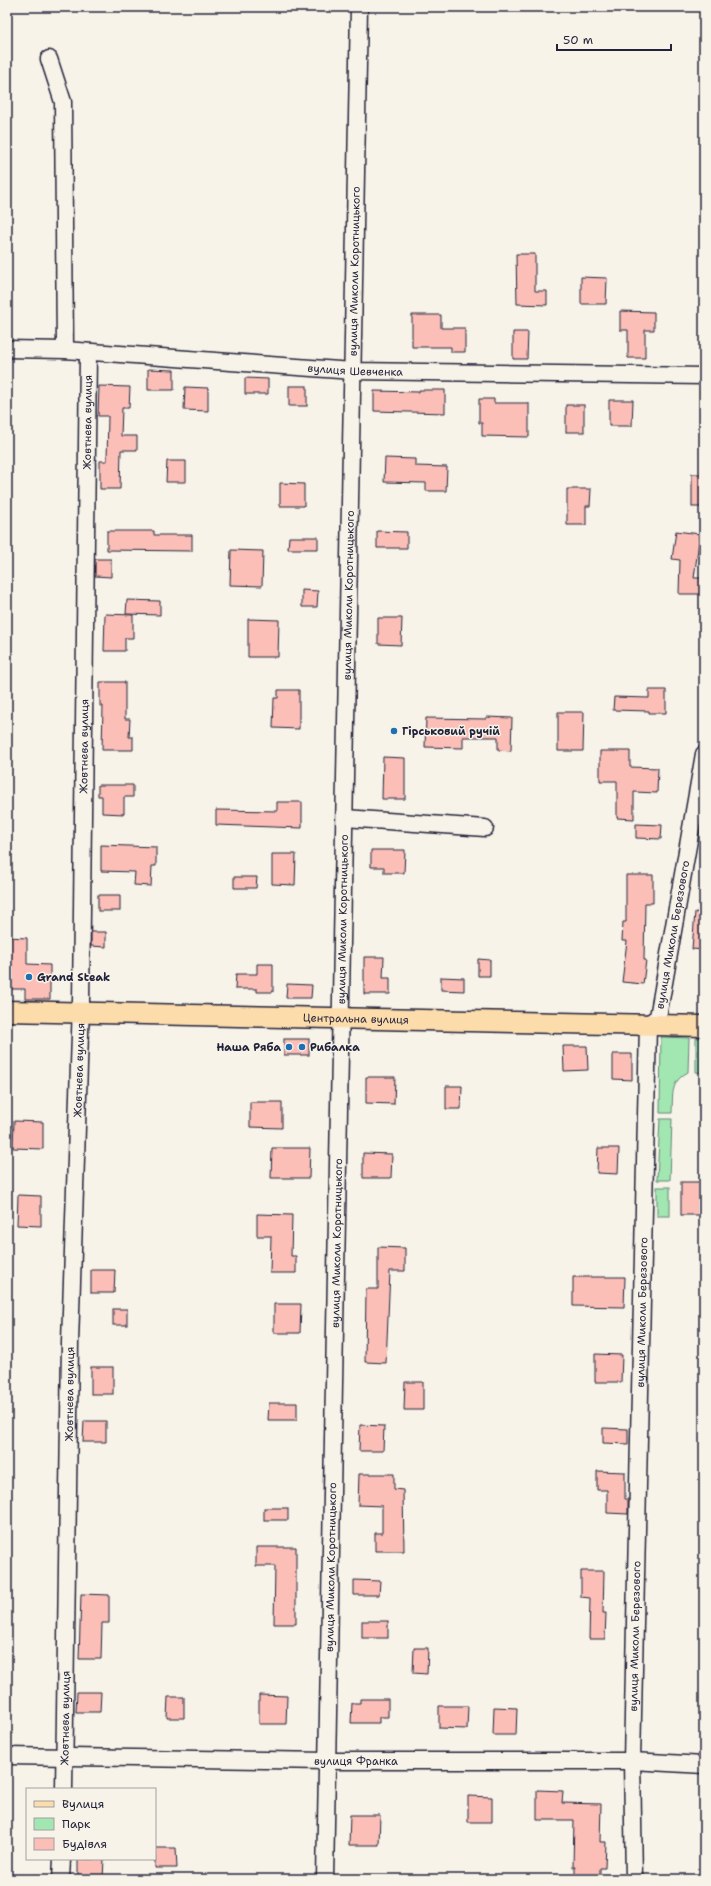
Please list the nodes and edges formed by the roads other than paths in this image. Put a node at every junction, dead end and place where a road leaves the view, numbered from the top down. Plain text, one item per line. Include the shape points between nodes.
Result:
1 (359, 7) edge
2 (49, 59) dead end
3 (7, 349) edge
4 (65, 350) junction
5 (88, 352) junction
6 (353, 371) junction
7 (704, 376) edge
8 (704, 754) edge
9 (345, 818) junction
10 (485, 828) dead end
11 (7, 1011) edge
12 (81, 1011) junction
13 (341, 1019) junction
14 (648, 1024) junction
15 (704, 1026) edge
16 (7, 1756) edge
17 (65, 1758) junction
18 (327, 1761) junction
19 (632, 1761) junction
20 (704, 1765) edge
21 (64, 1788) edge
22 (62, 1860) edge
23 (61, 1879) edge
24 (325, 1879) edge
25 (634, 1879) edge

1 - 6 street, вулиця Миколи Коротницького
2 - 4 street via 63,102
3 - 4 street, вулиця Шевченка
4 - 5 street, вулиця Шевченка
5 - 6 street, вулиця Шевченка
5 - 12 street, Жовтнева вулиця
6 - 7 street, вулиця Шевченка
6 - 9 street, вулиця Миколи Коротницького
8 - 14 street, вулиця Миколи Березового via 658,1017
9 - 10 street
9 - 13 street, вулиця Миколи Коротницького
11 - 12 main road, Центральна вулиця
12 - 13 main road, Центральна вулиця
12 - 17 street, Жовтнева вулиця via 70,1343
13 - 14 main road, Центральна вулиця
13 - 18 street, вулиця Миколи Коротницького
14 - 15 main road, Центральна вулиця
14 - 19 street, вулиця Миколи Березового
16 - 17 street, вулиця Франка
17 - 18 street, вулиця Франка
17 - 21 street, Жовтнева вулиця
18 - 19 street, вулиця Франка
18 - 24 street, вулиця Миколи Коротницького
19 - 20 street, вулиця Франка
19 - 25 street, вулиця Миколи Березового
22 - 23 street

